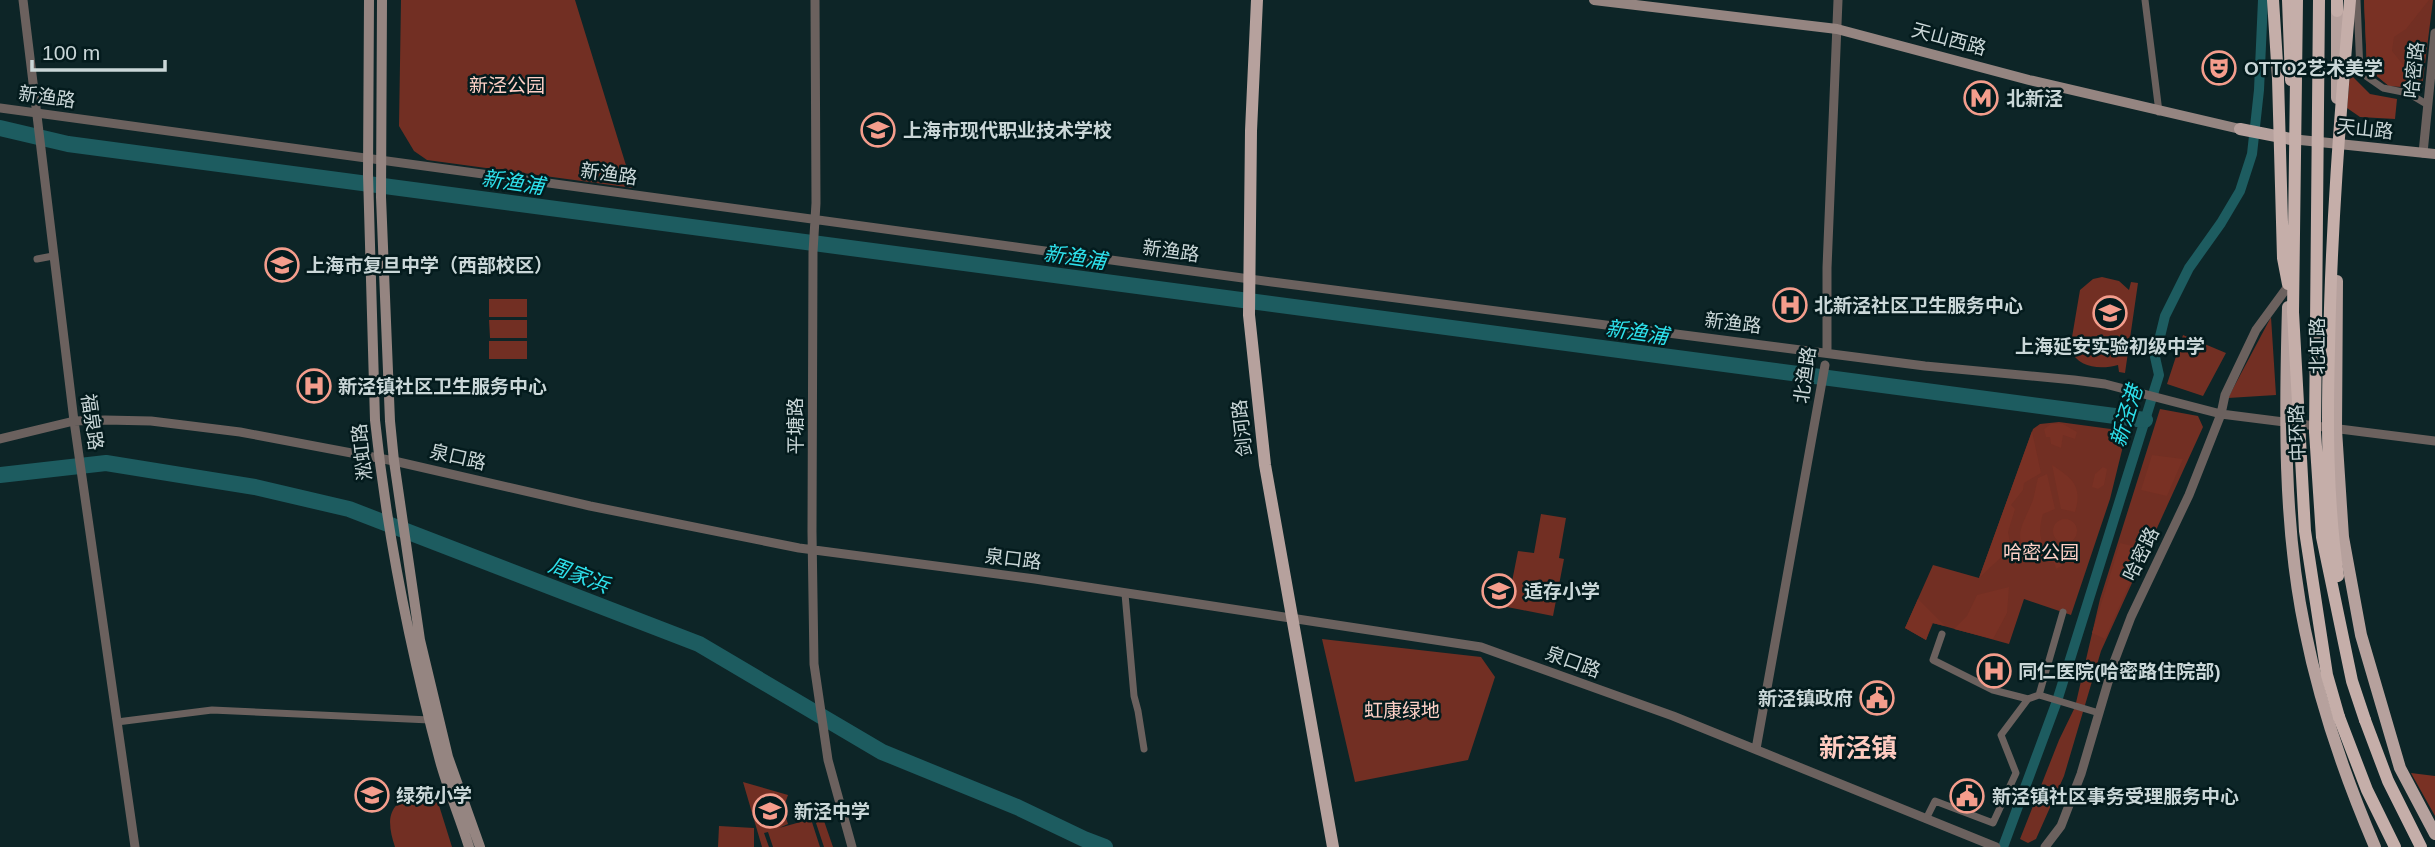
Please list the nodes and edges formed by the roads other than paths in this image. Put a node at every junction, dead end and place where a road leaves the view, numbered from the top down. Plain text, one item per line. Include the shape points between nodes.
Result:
1 (23, 0) edge
2 (369, 0) edge
3 (382, 0) edge
4 (815, 0) edge
5 (1257, 0) edge
6 (1594, 0) edge
7 (1838, 0) edge
8 (2145, 0) edge
9 (2273, 0) edge
10 (2288, 0) edge
11 (2297, 0) edge
12 (2319, 0) edge
13 (2347, 3) edge
14 (1837, 30) junction
15 (2435, 33) edge
16 (2291, 85) joint
17 (2428, 105) junction
18 (0, 108) edge
19 (2159, 112) junction
20 (36, 113) junction
21 (2240, 129) joint
22 (2291, 139) junction
23 (2337, 144) junction
24 (2423, 153) junction
25 (2435, 154) edge
26 (369, 160) junction
27 (381, 161) junction
28 (814, 219) junction
29 (53, 256) junction
30 (37, 258) dead end
31 (1248, 279) junction
32 (2289, 285) junction
33 (2293, 312) junction
34 (1827, 352) junction
35 (1825, 365) joint
36 (2221, 414) junction
37 (74, 421) junction
38 (2287, 424) junction
39 (2336, 430) junction
40 (0, 439) edge
41 (2435, 441) edge
42 (379, 458) junction
43 (394, 461) junction
44 (813, 550) junction
45 (1125, 594) junction
46 (2063, 612) dead end
47 (1293, 617) junction
48 (1942, 634) dead end
49 (2353, 681) junction
50 (2039, 695) junction
51 (2028, 699) junction
52 (2099, 713) junction
53 (430, 720) junction
54 (117, 722) junction
55 (1144, 749) dead end
56 (1756, 749) junction
57 (1926, 819) junction
58 (2435, 834) edge
59 (135, 847) edge
60 (469, 847) edge
61 (480, 847) edge
62 (852, 847) edge
63 (1333, 847) edge
64 (1995, 847) edge
65 (2045, 847) edge
66 (2375, 847) edge
67 (2395, 847) edge
68 (2421, 847) edge

1 - 20 street, 福泉路
2 - 26 main road, 淞虹路
3 - 27 main road, 淞虹路
4 - 28 street, 平塘路
5 - 31 main road, 剑河路
6 - 14 main road, 天山西路
7 - 14 street, 北渔路
8 - 19 street
9 - 33 highway, bridge via 2283,258
10 - 16 highway
11 - 33 highway, 中环路, bridge
12 - 49 highway, 中环路, bridge via 2315,432 2322,537
13 - 17 street via 2360,72 2383,89 2408,93
13 - 23 main road, 北虹路
13 - 49 highway, bridge via 2330,261 2327,450 2336,565
14 - 19 main road, 天山西路
14 - 34 street, 北渔路
15 - 17 street, 哈密路
16 - 22 main road, 北虹路
17 - 24 street, 哈密路
18 - 20 street, 新渔路
19 - 21 main road, 天山西路
20 - 26 street, 新渔路
20 - 29 street, 福泉路
21 - 22 main road, 天山西路
22 - 23 main road, 天山路
22 - 32 main road, 北虹路
23 - 24 main road, 天山路
23 - 39 main road, 北虹路
24 - 25 main road, 天山路
26 - 27 street, 新渔路
26 - 42 main road, 淞虹路
27 - 28 street, 新渔路
27 - 43 main road, 淞虹路
28 - 31 street, 新渔路
28 - 44 street, 平塘路
29 - 30 street
29 - 37 street, 福泉路
31 - 34 street, 新渔路
31 - 47 main road, 剑河路 via 1265,465
32 - 36 street, 哈密路 via 2251,339 2225,394
32 - 38 main road, 北虹路
33 - 67 highway, 中环路, bridge via 2305,531 2327,675 2367,790
34 - 35 street, 北渔路
34 - 36 street, 新渔路 via 2074,380
35 - 56 street, 北渔路
36 - 38 street, 新渔路
36 - 52 street, 哈密路 via 2189,495 2131,617
37 - 40 street, 泉口路
37 - 42 street, 泉口路 via 200,426
37 - 54 street, 福泉路
38 - 39 street, 新渔路
38 - 66 main road, 北虹路 via 2288,504 2304,630 2347,781
39 - 41 street, 新渔路
39 - 58 main road, 北虹路 via 2343,537 2361,635 2400,768
42 - 43 street, 泉口路
42 - 53 main road, 淞虹路 via 410,644
43 - 44 street, 泉口路
43 - 61 main road, 淞虹路 via 420,640 445,744
44 - 45 street, 泉口路
44 - 62 street, 平塘路 via 814,664 828,760
45 - 47 street, 泉口路
45 - 55 street
46 - 50 street
47 - 56 street, 泉口路 via 1481,647
47 - 63 main road, 剑河路
48 - 51 street via 1933,660 1993,690
49 - 68 highway, 中环路, bridge via 2388,781
50 - 51 street
50 - 52 street
51 - 57 street via 2001,736 2016,773 1993,823 1935,801
52 - 65 street, 哈密路 via 2061,826
53 - 54 street via 212,710
53 - 60 main road, 淞虹路
54 - 59 street, 福泉路
56 - 57 street, 泉口路
57 - 64 street, 泉口路

